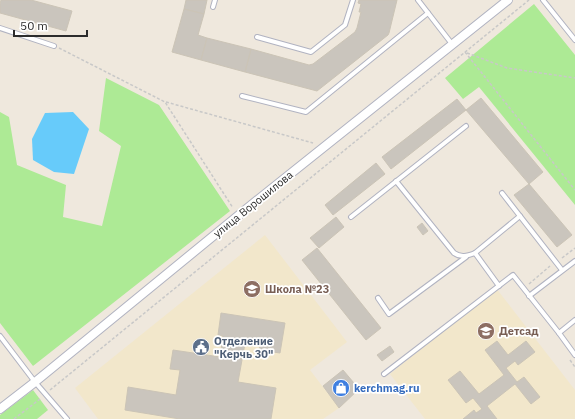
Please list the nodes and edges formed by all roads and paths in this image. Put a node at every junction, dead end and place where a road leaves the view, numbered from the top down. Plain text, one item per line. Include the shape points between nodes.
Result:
1 (215, 0) edge
2 (354, 0) edge
3 (418, 0) edge
4 (508, 0) edge
5 (529, 0) edge
6 (543, 0) edge
7 (213, 7) dead end
8 (428, 13) junction
9 (0, 28) edge
10 (258, 37) dead end
11 (575, 40) edge
12 (452, 44) junction
13 (54, 46) joint
14 (465, 52) junction
15 (575, 78) edge
16 (242, 96) dead end
17 (165, 102) junction
18 (466, 126) dead end
19 (313, 143) dead end
20 (396, 181) junction
21 (575, 190) edge
22 (502, 193) dead end
23 (238, 215) junction
24 (520, 216) junction
25 (351, 217) dead end
26 (575, 248) edge
27 (475, 253) junction
28 (466, 256) junction
29 (575, 261) edge
30 (556, 262) junction
31 (562, 270) junction
32 (499, 286) junction
33 (524, 288) junction
34 (530, 296) junction
35 (378, 298) dead end
36 (575, 320) edge
37 (558, 333) junction
38 (0, 336) edge
39 (575, 355) edge
40 (570, 360) dead end
41 (575, 367) edge
42 (384, 374) dead end
43 (35, 382) junction
44 (45, 394) junction
45 (0, 409) edge
46 (14, 419) edge
47 (67, 419) edge

1 - 7 lane
2 - 10 lane via 345,25 311,52
3 - 8 lane
4 - 12 street, улица Ворошилова
5 - 14 path
6 - 11 lane
8 - 12 lane
8 - 16 lane via 306,112
9 - 13 lane
12 - 23 street, улица Ворошилова
13 - 17 path
14 - 15 path via 507,68
14 - 21 path
14 - 44 path
17 - 19 path
17 - 23 path
18 - 20 lane
20 - 25 lane
20 - 28 lane via 454,253
22 - 24 lane
23 - 43 street, улица Ворошилова
24 - 27 lane
24 - 30 lane
26 - 30 path
27 - 28 lane
27 - 32 lane
28 - 35 lane via 389,314
29 - 31 lane
30 - 31 lane
30 - 33 path
31 - 34 lane
32 - 33 lane via 514,275
32 - 42 lane
33 - 34 lane
34 - 37 lane
36 - 37 lane
37 - 39 lane
38 - 43 lane
40 - 41 path
43 - 44 lane
43 - 45 street, улица Ворошилова
44 - 46 path
44 - 47 lane

